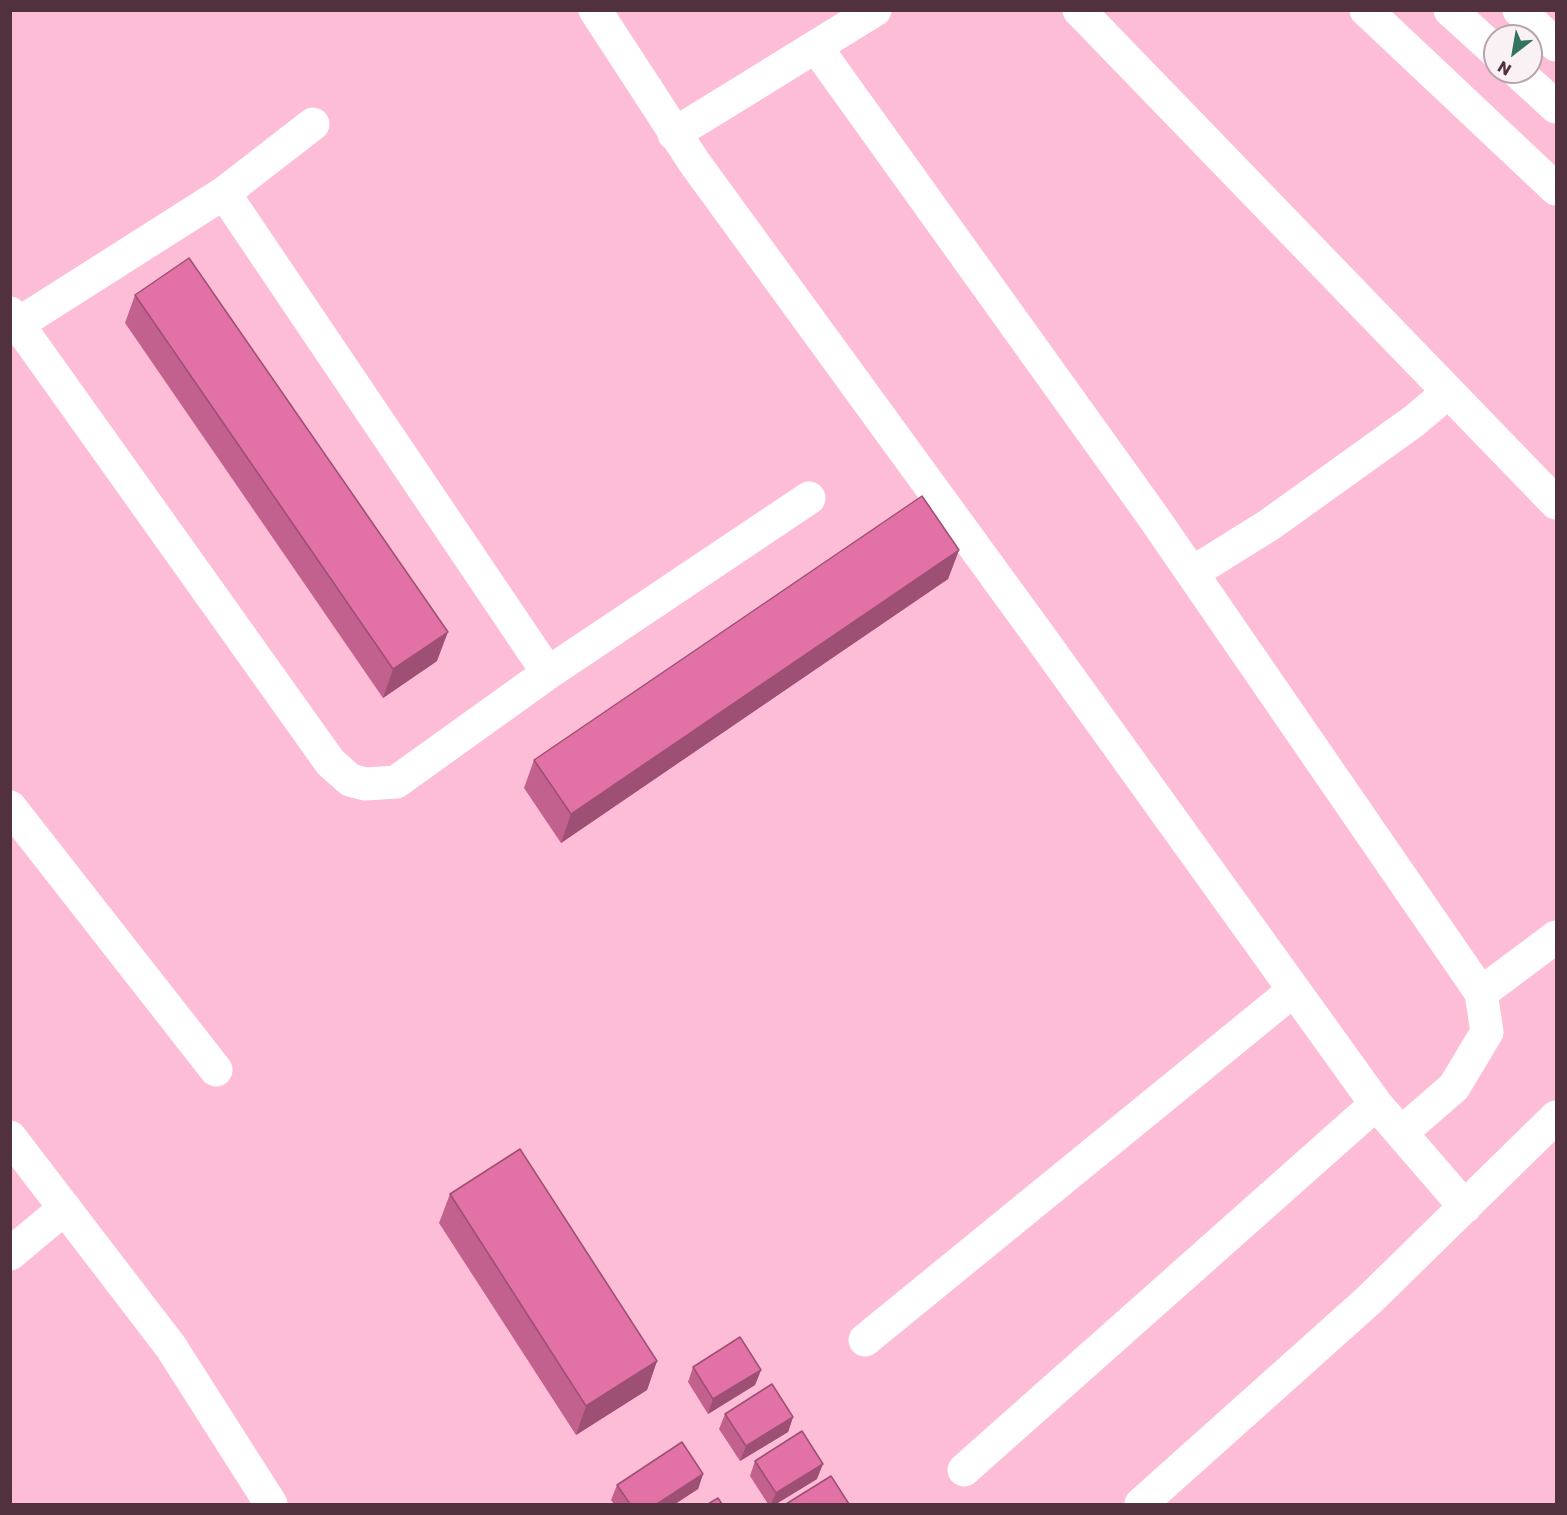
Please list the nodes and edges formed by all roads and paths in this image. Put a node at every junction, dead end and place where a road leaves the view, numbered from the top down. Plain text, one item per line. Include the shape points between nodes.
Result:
1 (595, 10) edge
2 (875, 10) edge
3 (1078, 10) edge
4 (1366, 10) edge
5 (1450, 10) edge
6 (1519, 10) edge
7 (1483, 40) edge
8 (1557, 45) edge
9 (816, 47) junction
10 (1531, 84) edge
11 (1557, 107) edge
12 (313, 124) dead end
13 (674, 134) junction
14 (1557, 189) edge
15 (224, 193) junction
16 (13, 322) edge
17 (1448, 392) junction
18 (809, 498) dead end
19 (1557, 503) edge
20 (1192, 573) junction
21 (548, 673) junction
22 (10, 807) edge
23 (1557, 937) edge
24 (1293, 990) junction
25 (1481, 993) junction
26 (216, 1070) dead end
27 (1376, 1104) junction
28 (1557, 1117) edge
29 (1401, 1133) junction
30 (10, 1137) edge
31 (1465, 1207) junction
32 (65, 1208) junction
33 (10, 1254) edge
34 (865, 1340) dead end
35 (964, 1470) dead end
36 (271, 1504) edge
37 (1141, 1504) edge

1 - 13 main road
2 - 9 main road
3 - 17 main road
4 - 14 main road
5 - 7 main road
6 - 8 main road
9 - 13 main road
9 - 20 main road
10 - 11 main road
12 - 15 main road
13 - 24 main road
15 - 16 main road
15 - 21 main road
16 - 21 main road via 330,762 350,780 364,784 396,782
17 - 19 main road
17 - 20 main road via 1269,525
18 - 21 main road
20 - 25 main road
22 - 26 main road
23 - 25 main road
24 - 27 main road
24 - 34 main road
25 - 29 main road via 1487,1032 1454,1087
27 - 29 main road
27 - 35 main road
28 - 31 main road
29 - 31 main road
30 - 32 main road
31 - 37 main road via 1369,1300
32 - 33 main road
32 - 36 main road via 171,1347

